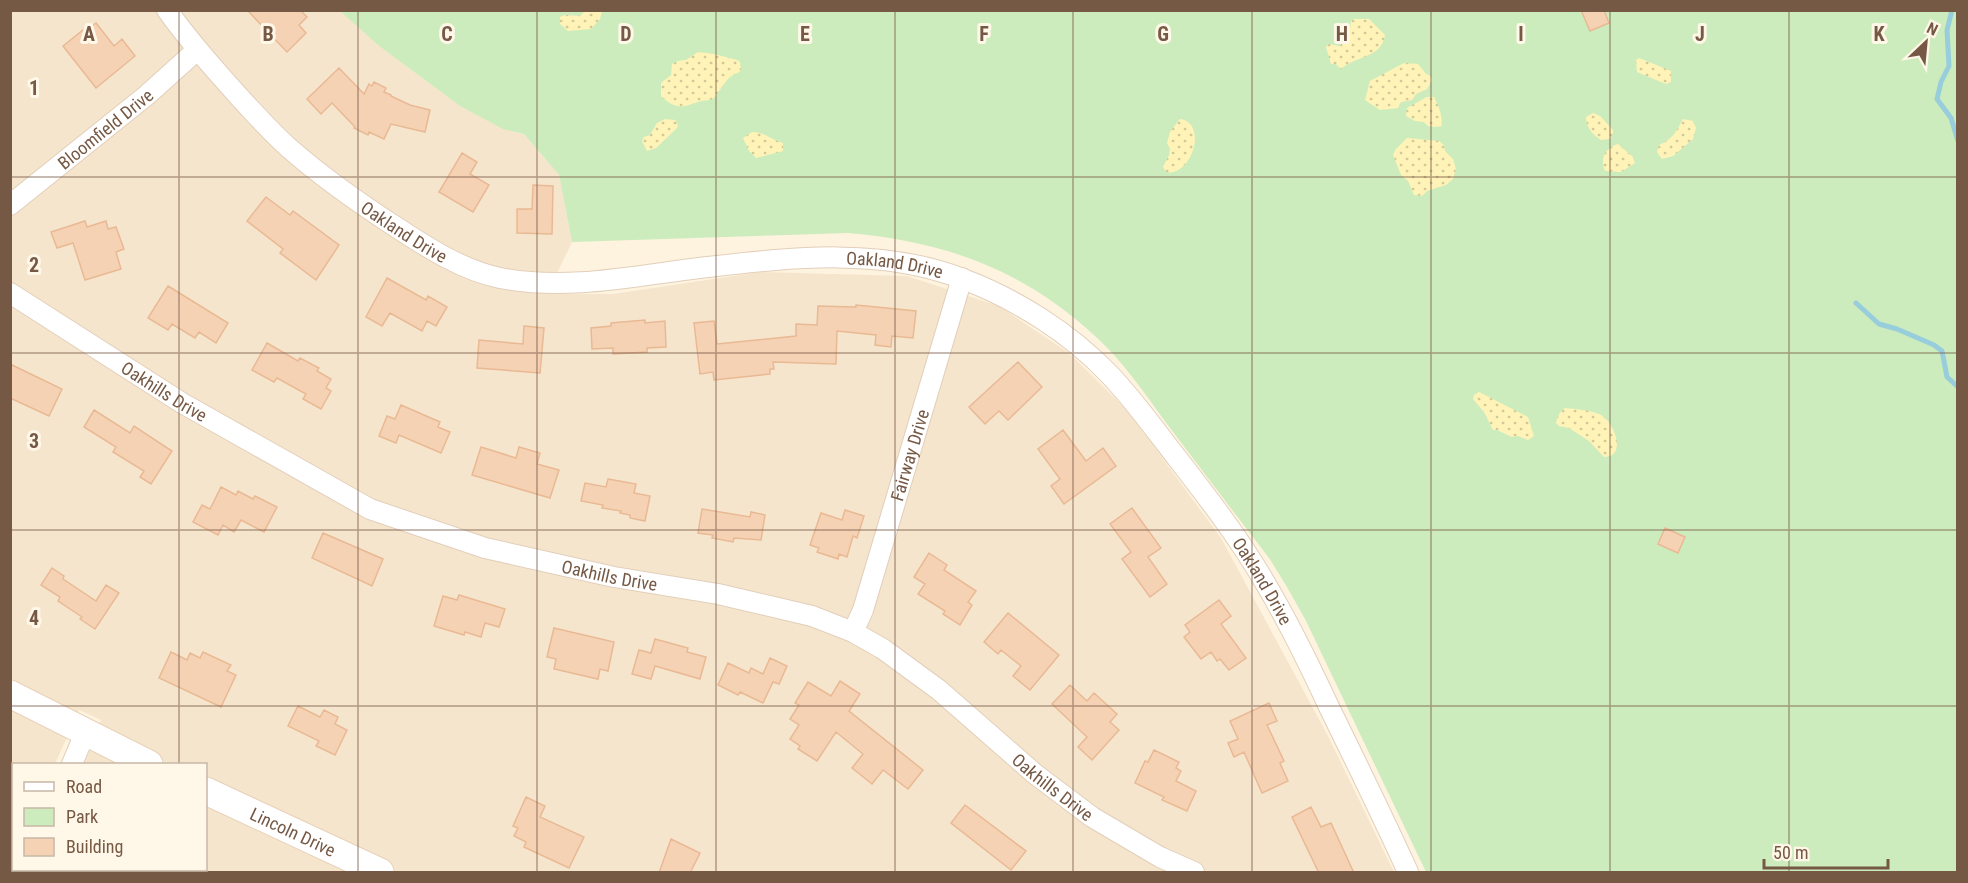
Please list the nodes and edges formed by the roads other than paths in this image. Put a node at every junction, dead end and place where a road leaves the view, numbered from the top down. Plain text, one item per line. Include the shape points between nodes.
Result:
1 (167, 10) edge
2 (197, 50) junction
3 (10, 205) edge
4 (962, 278) junction
5 (10, 293) edge
6 (854, 632) junction
7 (10, 694) edge
8 (85, 733) junction
9 (73, 763) edge
10 (144, 763) edge
11 (207, 791) edge
12 (380, 873) edge
13 (1194, 873) edge
14 (1408, 873) edge

1 - 2 street, Oakland Drive
2 - 3 street, Bloomfield Drive
2 - 4 street, Oakland Drive via 287,146 326,178 411,237 482,273 520,281 576,283 750,262 843,256 917,266
4 - 6 street, Fairway Drive
4 - 14 street, Oakland Drive via 1020,306 1096,361 1132,400 1205,494 1249,556 1293,634
5 - 6 street, Oakhills Drive via 182,403 370,509 485,548 614,577 718,594 812,616
6 - 13 street, Oakhills Drive via 939,690 1092,818
7 - 8 street
8 - 9 street
8 - 10 street
11 - 12 street, Lincoln Drive

